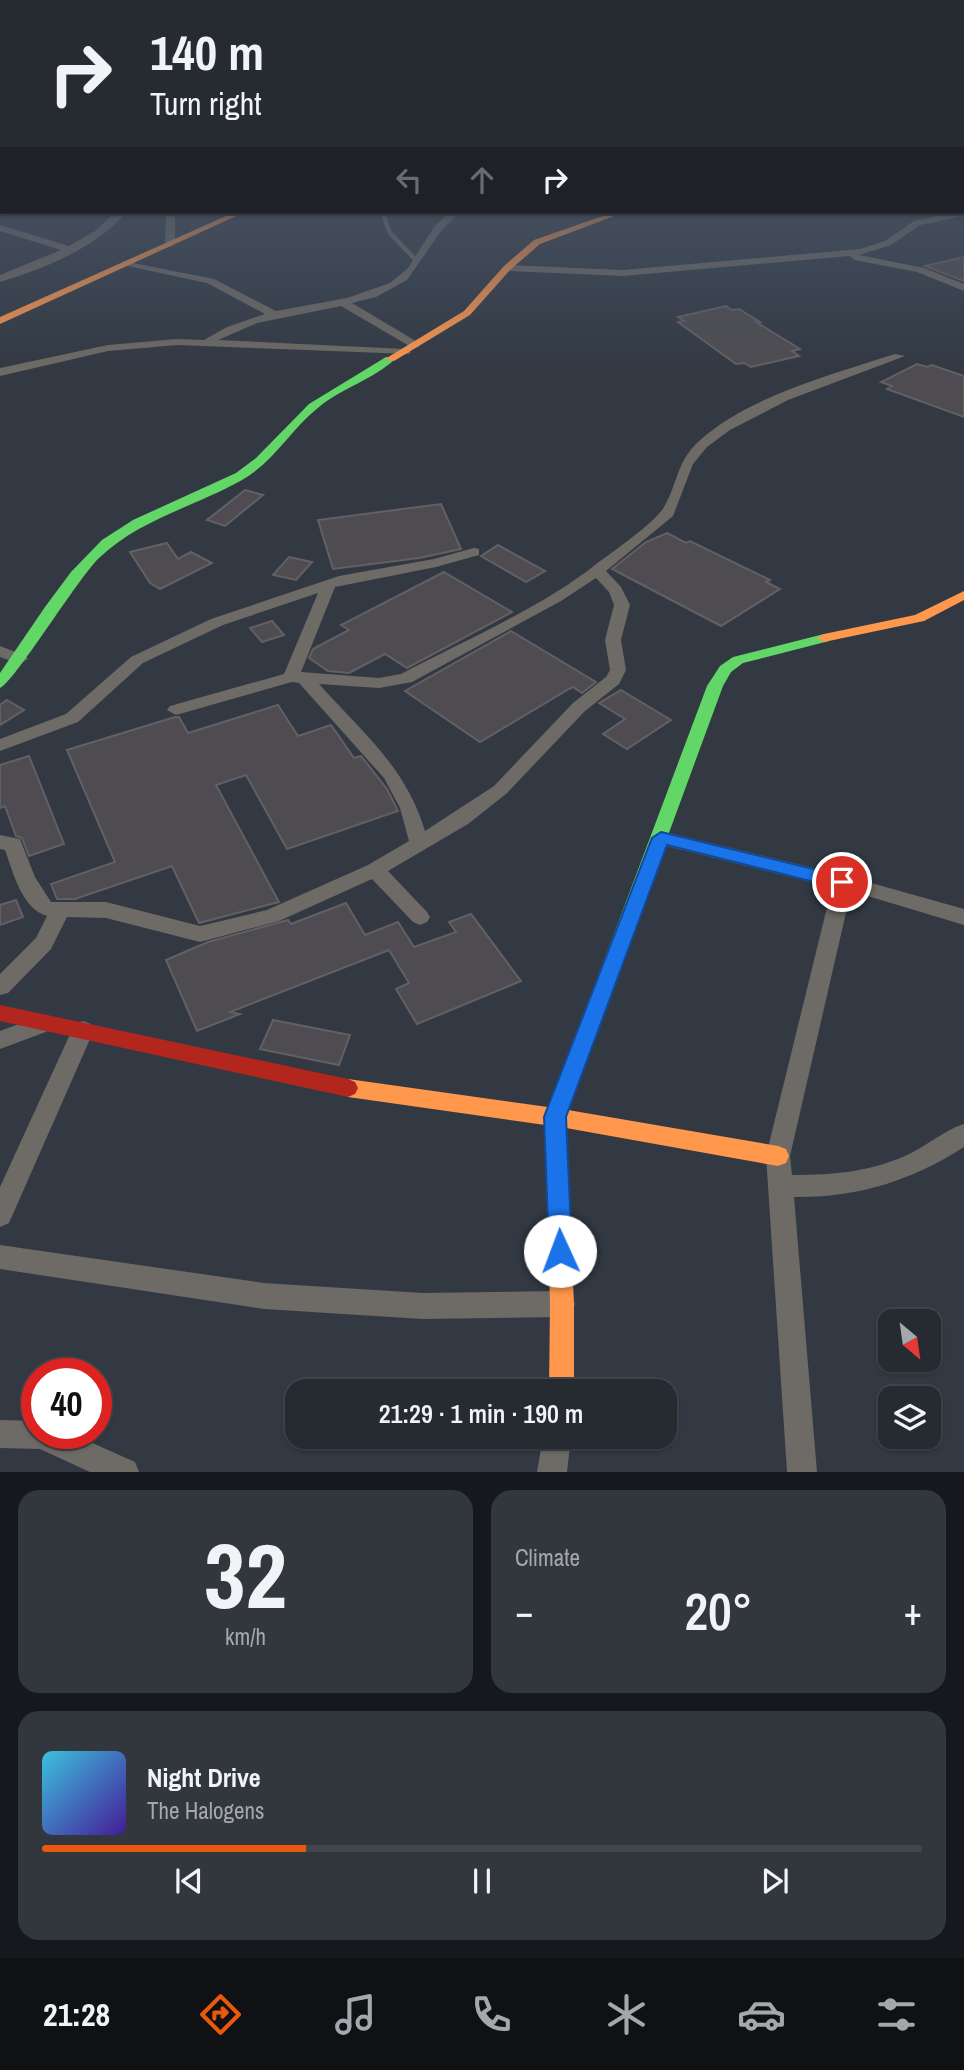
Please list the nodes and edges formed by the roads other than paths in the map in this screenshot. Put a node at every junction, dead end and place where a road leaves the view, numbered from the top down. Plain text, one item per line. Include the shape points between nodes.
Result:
1 (19, 234) edge
2 (96, 234) edge
3 (170, 234) edge
4 (193, 234) edge
5 (391, 234) edge
6 (432, 234) edge
7 (560, 234) edge
8 (900, 234) edge
9 (170, 244) junction
10 (68, 248) junction
11 (840, 254) junction
12 (416, 260) junction
13 (127, 263) junction
14 (507, 268) junction
15 (0, 279) edge
16 (964, 288) edge
17 (341, 300) junction
18 (275, 314) junction
19 (0, 321) edge
20 (208, 341) junction
21 (410, 349) junction
22 (899, 356) dead end
23 (0, 372) edge
24 (474, 552) dead end
25 (597, 571) junction
26 (329, 584) junction
27 (964, 595) edge
28 (0, 651) edge
29 (20, 659) junction
30 (297, 677) junction
31 (0, 683) edge
32 (176, 710) dead end
33 (0, 745) edge
34 (661, 838) junction
35 (0, 842) edge
36 (419, 843) junction
37 (375, 870) junction
38 (842, 882) junction
39 (61, 908) junction
40 (420, 917) dead end
41 (964, 917) edge
42 (0, 987) edge
43 (0, 1013) edge
44 (43, 1024) junction
45 (83, 1030) junction
46 (0, 1040) edge
47 (555, 1117) junction
48 (964, 1134) edge
49 (778, 1156) junction
50 (782, 1186) junction
51 (0, 1215) edge
52 (0, 1257) edge
53 (562, 1304) junction
54 (561, 1379) edge
55 (0, 1434) edge
56 (555, 1449) edge
57 (125, 1472) edge
58 (552, 1472) edge
59 (802, 1472) edge

1 - 10 street
2 - 10 street
3 - 9 street
4 - 9 main road
5 - 12 lane
6 - 12 street
7 - 14 main road via 537,242
8 - 11 street via 875,249
9 - 13 main road
10 - 15 street
11 - 14 street via 623,273
11 - 16 street via 920,270
12 - 17 street via 411,273 394,285 369,296
13 - 18 street via 210,281
13 - 19 main road
14 - 21 main road via 467,313
17 - 18 street
17 - 21 street
18 - 20 street
20 - 21 street
20 - 23 street via 123,346
21 - 29 main road via 313,405 290,426 281,443 240,476 156,514 107,543 66,587
22 - 25 street via 788,395 722,432 687,463 668,513
24 - 26 street
25 - 30 street via 556,598 406,678 379,683
25 - 36 street via 622,605 613,640 618,670 614,680 579,707 500,790
26 - 30 street
26 - 33 street via 241,613 155,649 72,718
27 - 34 main road via 919,618 785,646 738,660 725,669 715,685
28 - 29 street
29 - 31 main road
30 - 32 street
30 - 36 street via 392,775 409,808
34 - 38 street
34 - 47 main road
35 - 39 street via 13,844 40,903 47,909
36 - 37 street
37 - 39 street via 272,916 200,934 106,909
37 - 40 street
38 - 41 street
38 - 49 street
39 - 42 street via 44,943
43 - 44 main road
44 - 45 main road
44 - 46 street
45 - 47 main road via 369,1093
45 - 51 street
47 - 49 main road
47 - 53 main road
48 - 50 street via 897,1174 835,1187
49 - 50 street
50 - 59 street
52 - 53 street via 264,1296 424,1306
53 - 54 main road
55 - 57 street via 41,1435
56 - 58 street

